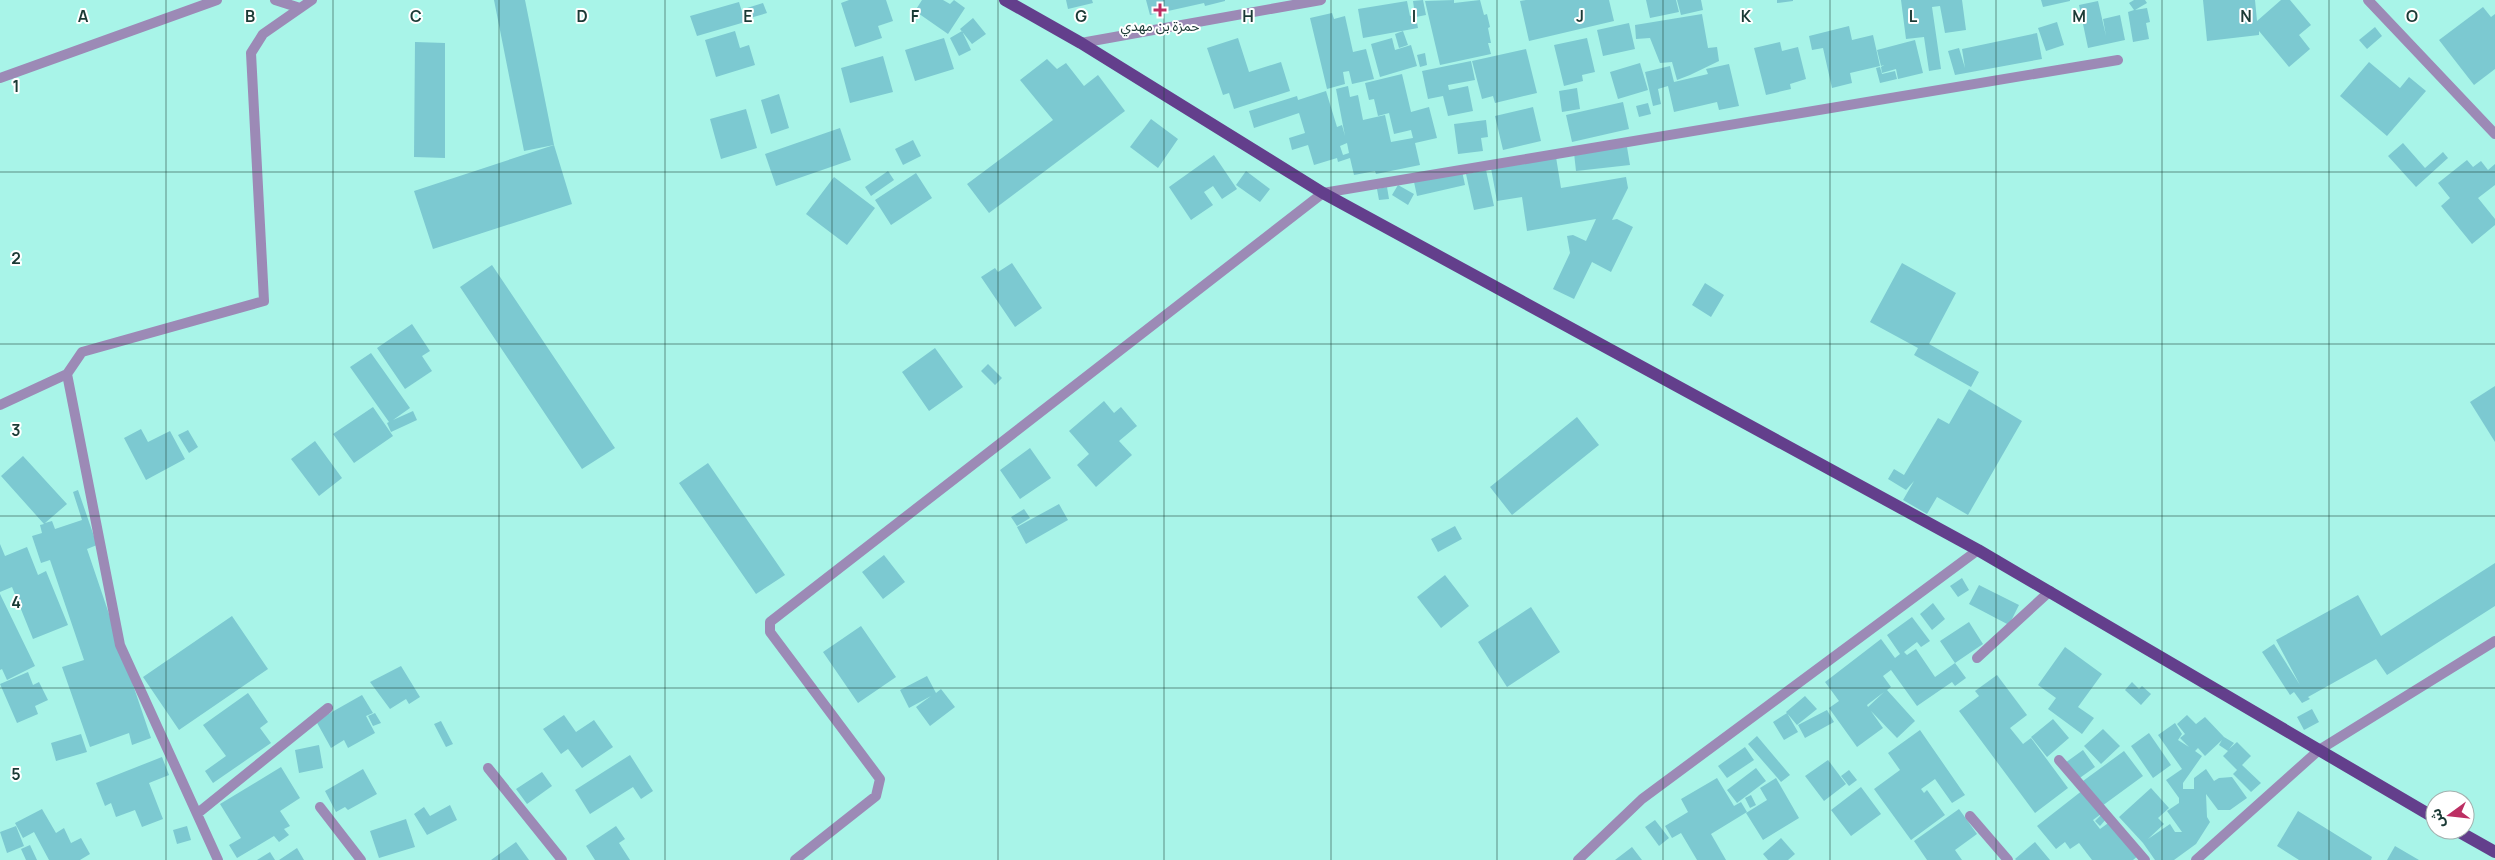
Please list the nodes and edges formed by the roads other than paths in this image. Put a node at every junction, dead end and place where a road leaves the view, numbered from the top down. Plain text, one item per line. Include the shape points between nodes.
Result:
1 (217, 0) edge
2 (275, 0) edge
3 (312, 0) edge
4 (1005, 0) edge
5 (1320, 0) edge
6 (2368, 0) edge
7 (300, 8) junction
8 (1081, 42) junction
9 (2118, 60) dead end
10 (0, 78) edge
11 (2495, 134) edge
12 (1323, 193) junction
13 (67, 374) junction
14 (0, 405) edge
15 (1978, 550) junction
16 (2050, 591) junction
17 (2495, 641) edge
18 (1977, 658) dead end
19 (328, 708) dead end
20 (2319, 750) junction
21 (2059, 760) dead end
22 (488, 768) dead end
23 (320, 807) dead end
24 (2425, 812) edge
25 (198, 813) junction
26 (1970, 816) dead end
27 (2474, 840) edge
28 (2495, 852) edge
29 (218, 860) edge
30 (361, 860) edge
31 (562, 860) edge
32 (795, 860) edge
33 (1578, 860) edge
34 (2008, 860) edge
35 (2145, 860) edge
36 (2196, 860) edge

1 - 10 street
2 - 7 street
3 - 7 street
4 - 8 main road
5 - 8 street
6 - 11 street
7 - 13 street via 263,34 251,52 264,301 82,352
8 - 12 main road
9 - 12 street
12 - 15 main road
12 - 32 street via 770,622 770,632 880,779 876,796
13 - 14 street
13 - 25 street via 120,645
15 - 16 main road
15 - 33 street via 1642,799
16 - 18 street
16 - 20 main road
17 - 20 street
19 - 25 street
20 - 24 main road
20 - 36 street
21 - 35 street
22 - 31 street
23 - 30 street
25 - 29 street
26 - 34 street
27 - 28 main road

